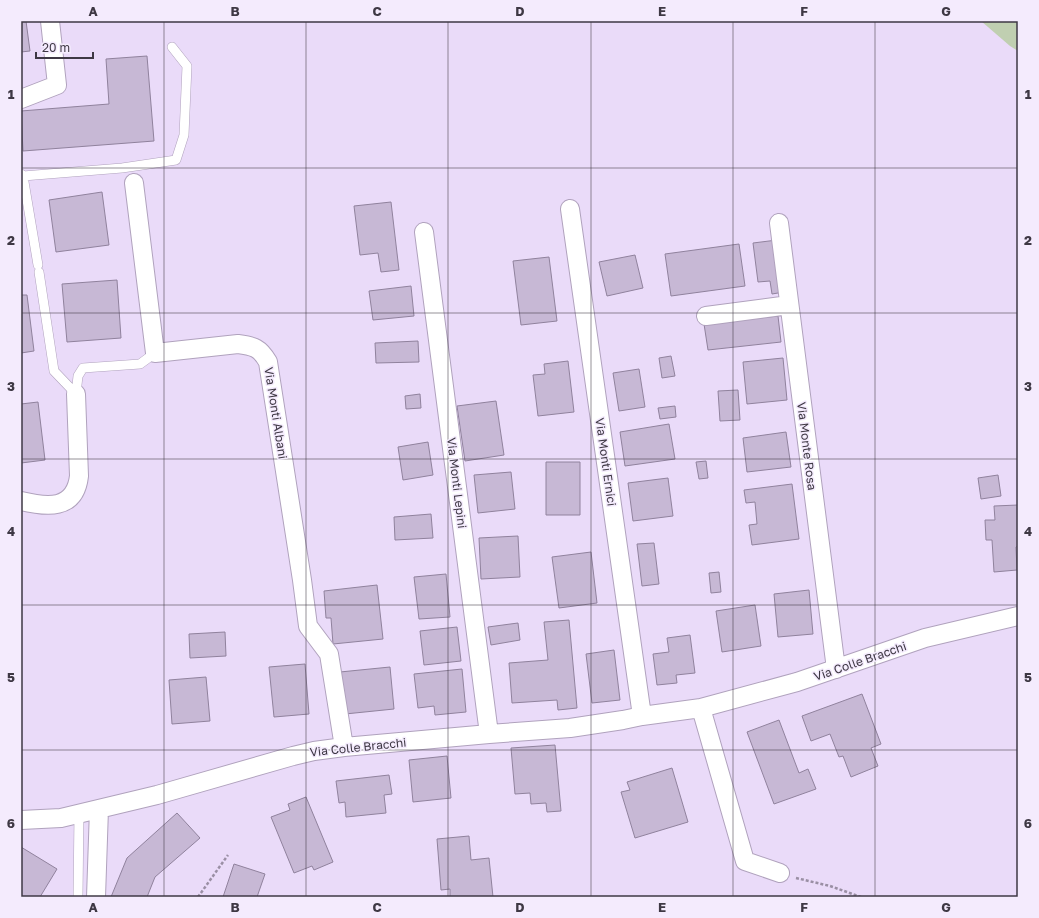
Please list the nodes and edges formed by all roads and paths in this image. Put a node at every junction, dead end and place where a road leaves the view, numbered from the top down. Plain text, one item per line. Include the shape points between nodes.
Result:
1 (50, 21) edge
2 (172, 47) dead end
3 (21, 99) edge
4 (22, 175) edge
5 (134, 183) dead end
6 (570, 209) dead end
7 (778, 223) dead end
8 (424, 232) dead end
9 (789, 305) junction
10 (706, 316) dead end
11 (155, 353) junction
12 (76, 394) junction
13 (21, 500) edge
14 (1018, 616) edge
15 (836, 669) junction
16 (701, 708) junction
17 (642, 716) junction
18 (489, 734) junction
19 (344, 747) junction
20 (99, 809) junction
21 (79, 814) junction
22 (21, 820) edge
23 (228, 855) dead end
24 (780, 873) joint
25 (78, 896) dead end
26 (96, 897) edge
27 (198, 897) edge
28 (861, 897) edge

1 - 3 street via 57,85
2 - 4 lane via 186,66 184,135 176,160 122,168
4 - 12 lane via 54,371
5 - 11 street
6 - 17 street, Via Monti Ernici
7 - 9 street, Via Monte Rosa
8 - 18 street, Via Monti Lepini
9 - 10 street
9 - 15 street, Via Monte Rosa
11 - 12 lane via 140,364 83,368 78,376
11 - 19 street, Via Monti Albani via 238,344 259,350 268,362 308,626 329,654
12 - 13 street via 79,476 77,487 63,502 53,505
14 - 15 street, Via Colle Bracchi via 926,638
15 - 16 street, Via Colle Bracchi
16 - 17 street, Via Colle Bracchi
16 - 24 street via 746,862
17 - 18 street, Via Colle Bracchi via 570,728
18 - 19 street, Via Colle Bracchi
19 - 20 street, Via Colle Bracchi via 293,756
20 - 21 street, Via Colle Bracchi
20 - 26 street
21 - 22 street, Via Colle Bracchi via 60,818
21 - 25 lane
23 - 27 path
24 - 28 path

